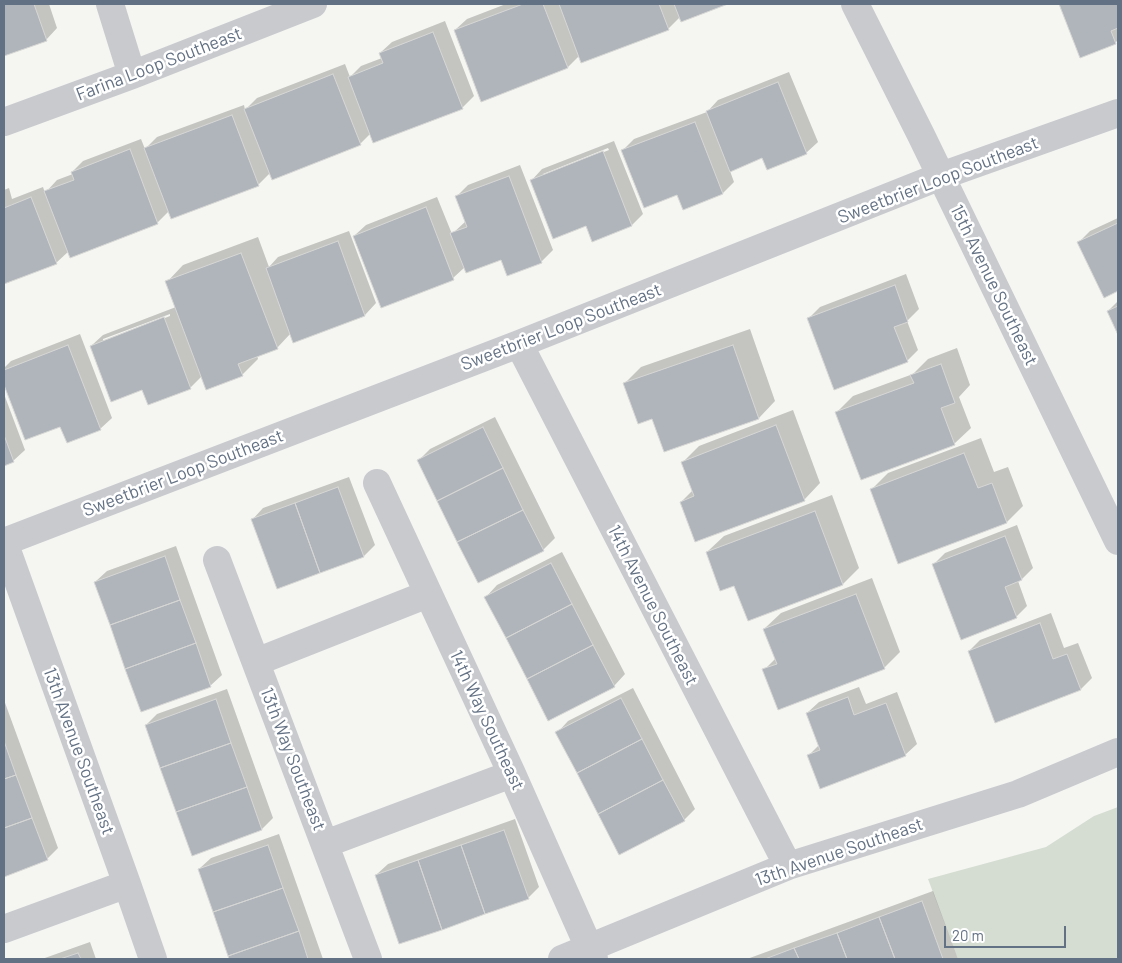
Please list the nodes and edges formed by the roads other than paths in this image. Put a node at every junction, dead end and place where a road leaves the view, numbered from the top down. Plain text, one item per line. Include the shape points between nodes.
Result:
1 (110, 4) edge
2 (313, 4) edge
3 (855, 4) edge
4 (132, 75) junction
5 (1118, 113) edge
6 (4, 122) edge
7 (941, 176) junction
8 (519, 344) junction
9 (377, 483) dead end
10 (1118, 541) edge
11 (4, 542) edge
12 (217, 560) dead end
13 (428, 594) junction
14 (256, 662) junction
15 (1118, 752) edge
16 (512, 774) junction
17 (324, 844) junction
18 (788, 866) junction
19 (127, 884) junction
20 (4, 929) edge
21 (592, 954) edge
22 (152, 959) edge
23 (368, 959) edge
24 (562, 959) edge

1 - 4 street
2 - 4 street, Farina Loop Southeast
3 - 7 street, 15th Avenue Southeast
4 - 6 street, Farina Loop Southeast
5 - 7 street, Sweetbrier Loop Southeast
7 - 8 street, Sweetbrier Loop Southeast
7 - 10 street, 15th Avenue Southeast
8 - 11 street, Sweetbrier Loop Southeast
8 - 18 street, 14th Avenue Southeast
9 - 13 street, 14th Way Southeast
11 - 19 street, 13th Avenue Southeast
12 - 14 street, 13th Way Southeast
13 - 14 street
13 - 16 street, 14th Way Southeast
14 - 17 street, 13th Way Southeast
15 - 18 street, 13th Avenue Southeast via 1018,794
16 - 17 street
16 - 21 street, 14th Way Southeast
17 - 23 street, 13th Way Southeast
18 - 21 street, 13th Avenue Southeast
19 - 20 street
19 - 22 street, 13th Avenue Southeast
21 - 24 street, 13th Avenue Southeast

